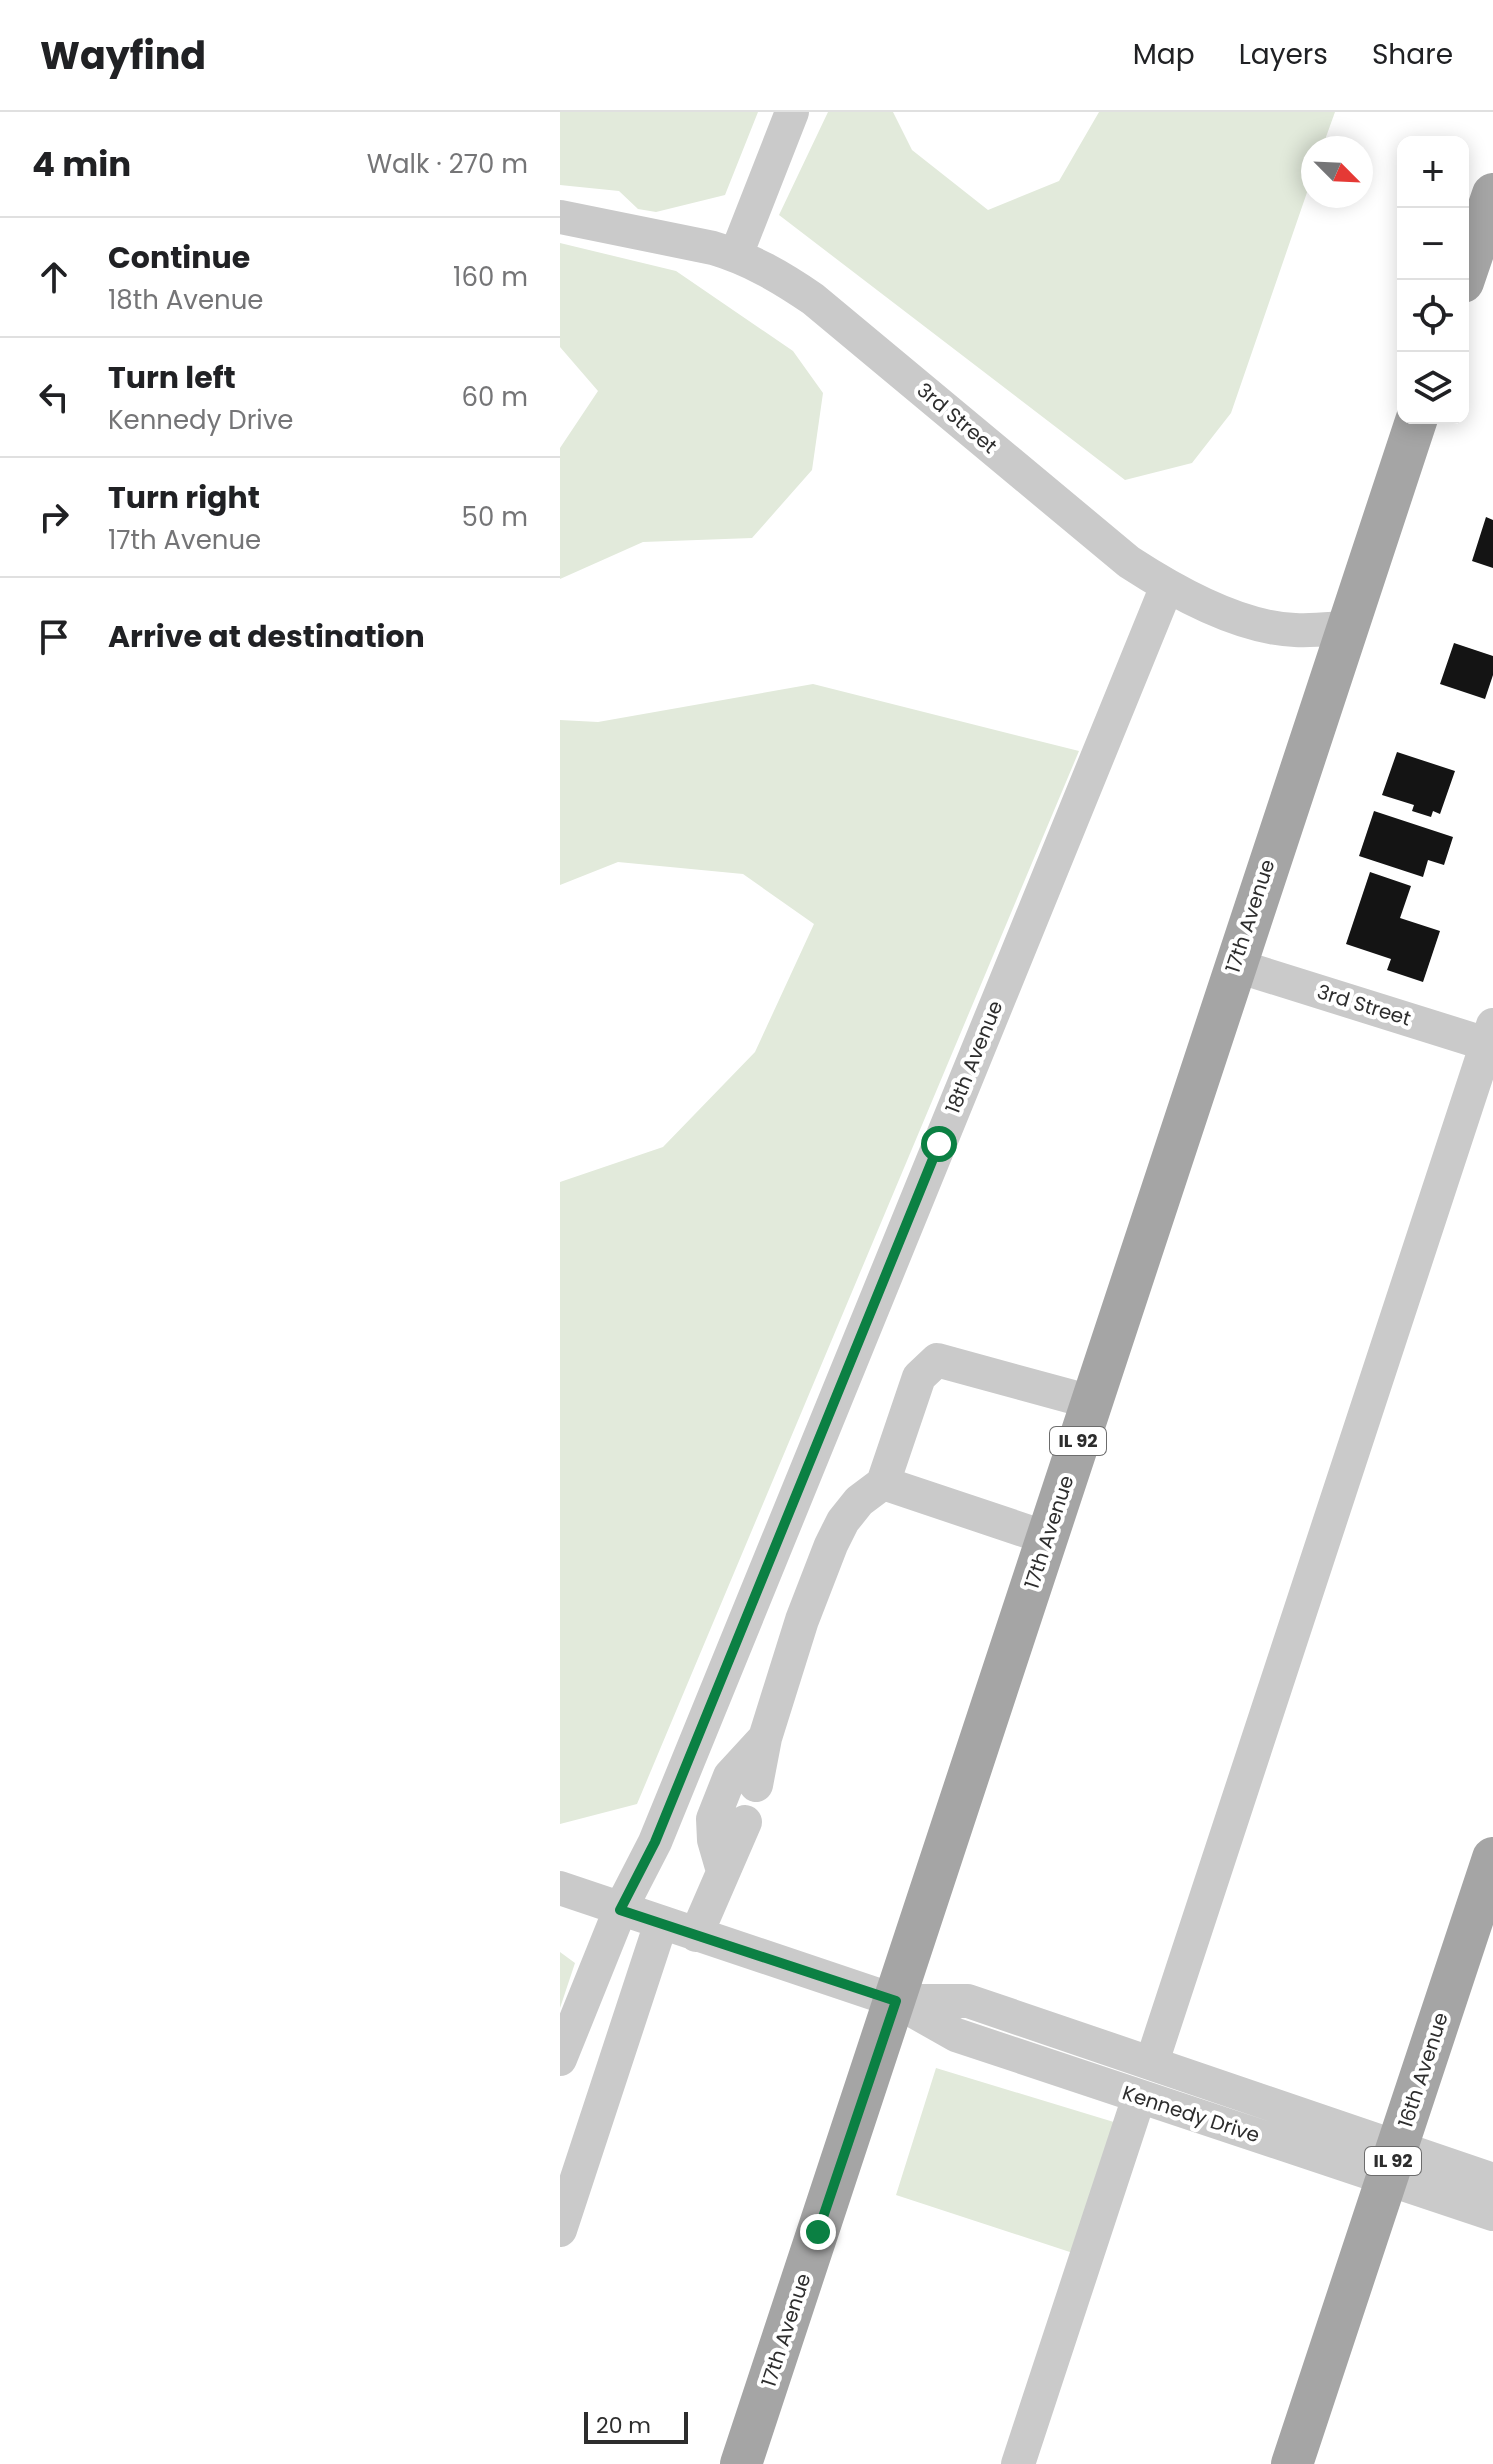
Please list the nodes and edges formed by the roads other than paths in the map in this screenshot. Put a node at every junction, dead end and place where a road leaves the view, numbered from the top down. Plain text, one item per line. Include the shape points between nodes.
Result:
1 (792, 112) edge
2 (1493, 194) edge
3 (560, 217) edge
4 (736, 255) junction
5 (1464, 280) edge
6 (1415, 424) edge
7 (1167, 586) junction
8 (1345, 628) junction
9 (1234, 965) junction
10 (1491, 1038) edge
11 (1091, 1402) junction
12 (883, 1483) junction
13 (1047, 1538) junction
14 (765, 1738) junction
15 (756, 1785) dead end
16 (745, 1822) dead end
17 (1493, 1858) edge
18 (723, 1871) junction
19 (560, 1888) edge
20 (620, 1910) junction
21 (661, 1923) junction
22 (696, 1935) junction
23 (896, 2001) junction
24 (560, 2059) edge
25 (1152, 2062) junction
26 (1139, 2097) junction
27 (1392, 2163) junction
28 (1493, 2180) edge
29 (1493, 2214) edge
30 (560, 2230) edge
31 (741, 2464) edge
32 (1018, 2464) edge
33 (1292, 2464) edge

1 - 4 street
2 - 5 main road
3 - 4 street, 3rd Street
4 - 7 street, 3rd Street via 813,299 1129,562
6 - 8 main road, 17th Avenue / IL 92
7 - 8 street, 3rd Street via 1257,623 1294,631
7 - 20 street, 18th Avenue via 655,1842
8 - 9 main road, 17th Avenue / IL 92
9 - 10 street, 3rd Street
9 - 11 main road, 17th Avenue / IL 92
10 - 25 street
11 - 12 street via 937,1360 919,1377
11 - 13 main road, 17th Avenue / IL 92
12 - 13 street
12 - 14 street via 859,1501 831,1545
13 - 23 main road, 17th Avenue / IL 92
14 - 15 street
14 - 18 street via 730,1776 713,1819
16 - 18 street
17 - 27 main road, 16th Avenue / IL 92
18 - 22 street
19 - 20 street, Kennedy Drive
20 - 21 street, Kennedy Drive
20 - 24 street, 18th Avenue
21 - 22 street, Kennedy Drive
21 - 30 street
22 - 23 street, Kennedy Drive
23 - 25 street, Kennedy Drive via 968,2001
23 - 26 street, Kennedy Drive via 956,2035
23 - 31 main road, 17th Avenue / IL 92
25 - 27 street, Kennedy Drive
26 - 27 street, Kennedy Drive
26 - 32 street
27 - 28 street, Kennedy Drive
27 - 29 street, Kennedy Drive
27 - 33 main road, 16th Avenue / IL 92

